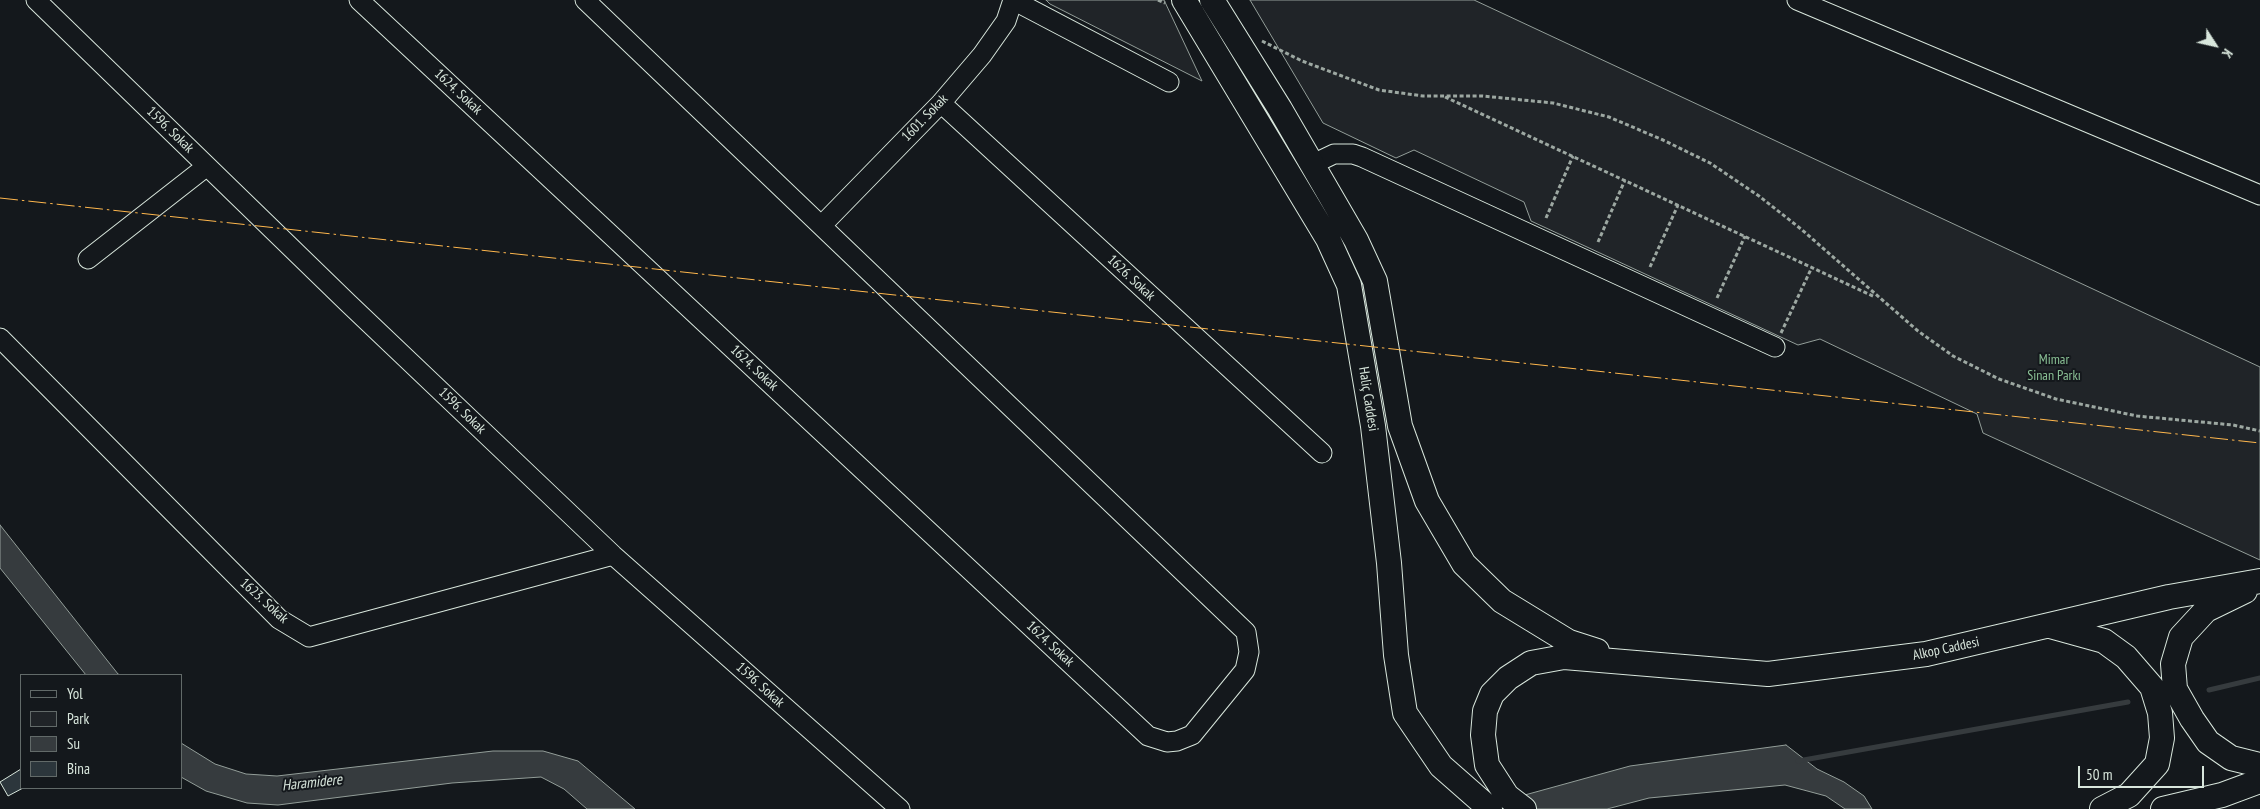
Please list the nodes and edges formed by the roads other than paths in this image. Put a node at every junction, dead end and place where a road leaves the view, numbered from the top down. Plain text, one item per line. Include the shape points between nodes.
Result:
1 (36, 0) edge
2 (360, 0) edge
3 (585, 0) edge
4 (1013, 0) edge
5 (1184, 0) edge
6 (1212, 0) edge
7 (1797, 0) edge
8 (1169, 82) dead end
9 (941, 103) junction
10 (1313, 164) junction
11 (207, 166) junction
12 (2260, 195) edge
13 (822, 224) junction
14 (88, 259) dead end
15 (0, 338) edge
16 (1775, 347) road end
17 (1322, 453) dead end
18 (613, 555) junction
19 (2260, 582) edge
20 (2049, 625) junction
21 (1627, 661) junction
22 (2260, 766) edge
23 (2260, 781) edge
24 (900, 809) edge
25 (1490, 809) edge
26 (1524, 809) edge
27 (2102, 809) edge
28 (2162, 809) edge

1 - 11 street, 1596. Sokak
2 - 13 street, 1624. Sokak via 1148,736 1167,742 1192,735 1245,670 1250,652 1246,632
3 - 13 street
4 - 8 street
4 - 9 street, 1601. Sokak via 996,37
5 - 25 main road, Haliç Caddesi via 1328,239 1348,285 1373,426 1396,655 1405,713 1441,766
6 - 10 main road, Haliç Caddesi
7 - 12 street
9 - 13 street, 1601. Sokak
9 - 17 street, 1626. Sokak
10 - 16 street via 1334,154 1362,157
10 - 21 main road, Haliç Caddesi via 1375,281 1400,426 1427,501 1464,564 1502,601 1569,642
11 - 14 street
11 - 18 street, 1596. Sokak
15 - 18 street, 1623. Sokak via 279,619 309,637
18 - 24 street, 1596. Sokak
19 - 20 main road, Alkop Caddesi via 2169,597
19 - 22 main road via 2206,610 2181,637 2173,664 2175,689 2208,742 2231,758
20 - 21 main road, Alkop Caddesi via 1926,654 1768,674
20 - 27 main road via 2104,641 2126,657 2152,687 2160,713 2162,738 2157,764 2129,795
21 - 26 main road via 1564,657 1531,662 1492,694 1485,711 1483,736 1487,765 1507,796
23 - 28 main road via 2222,795

